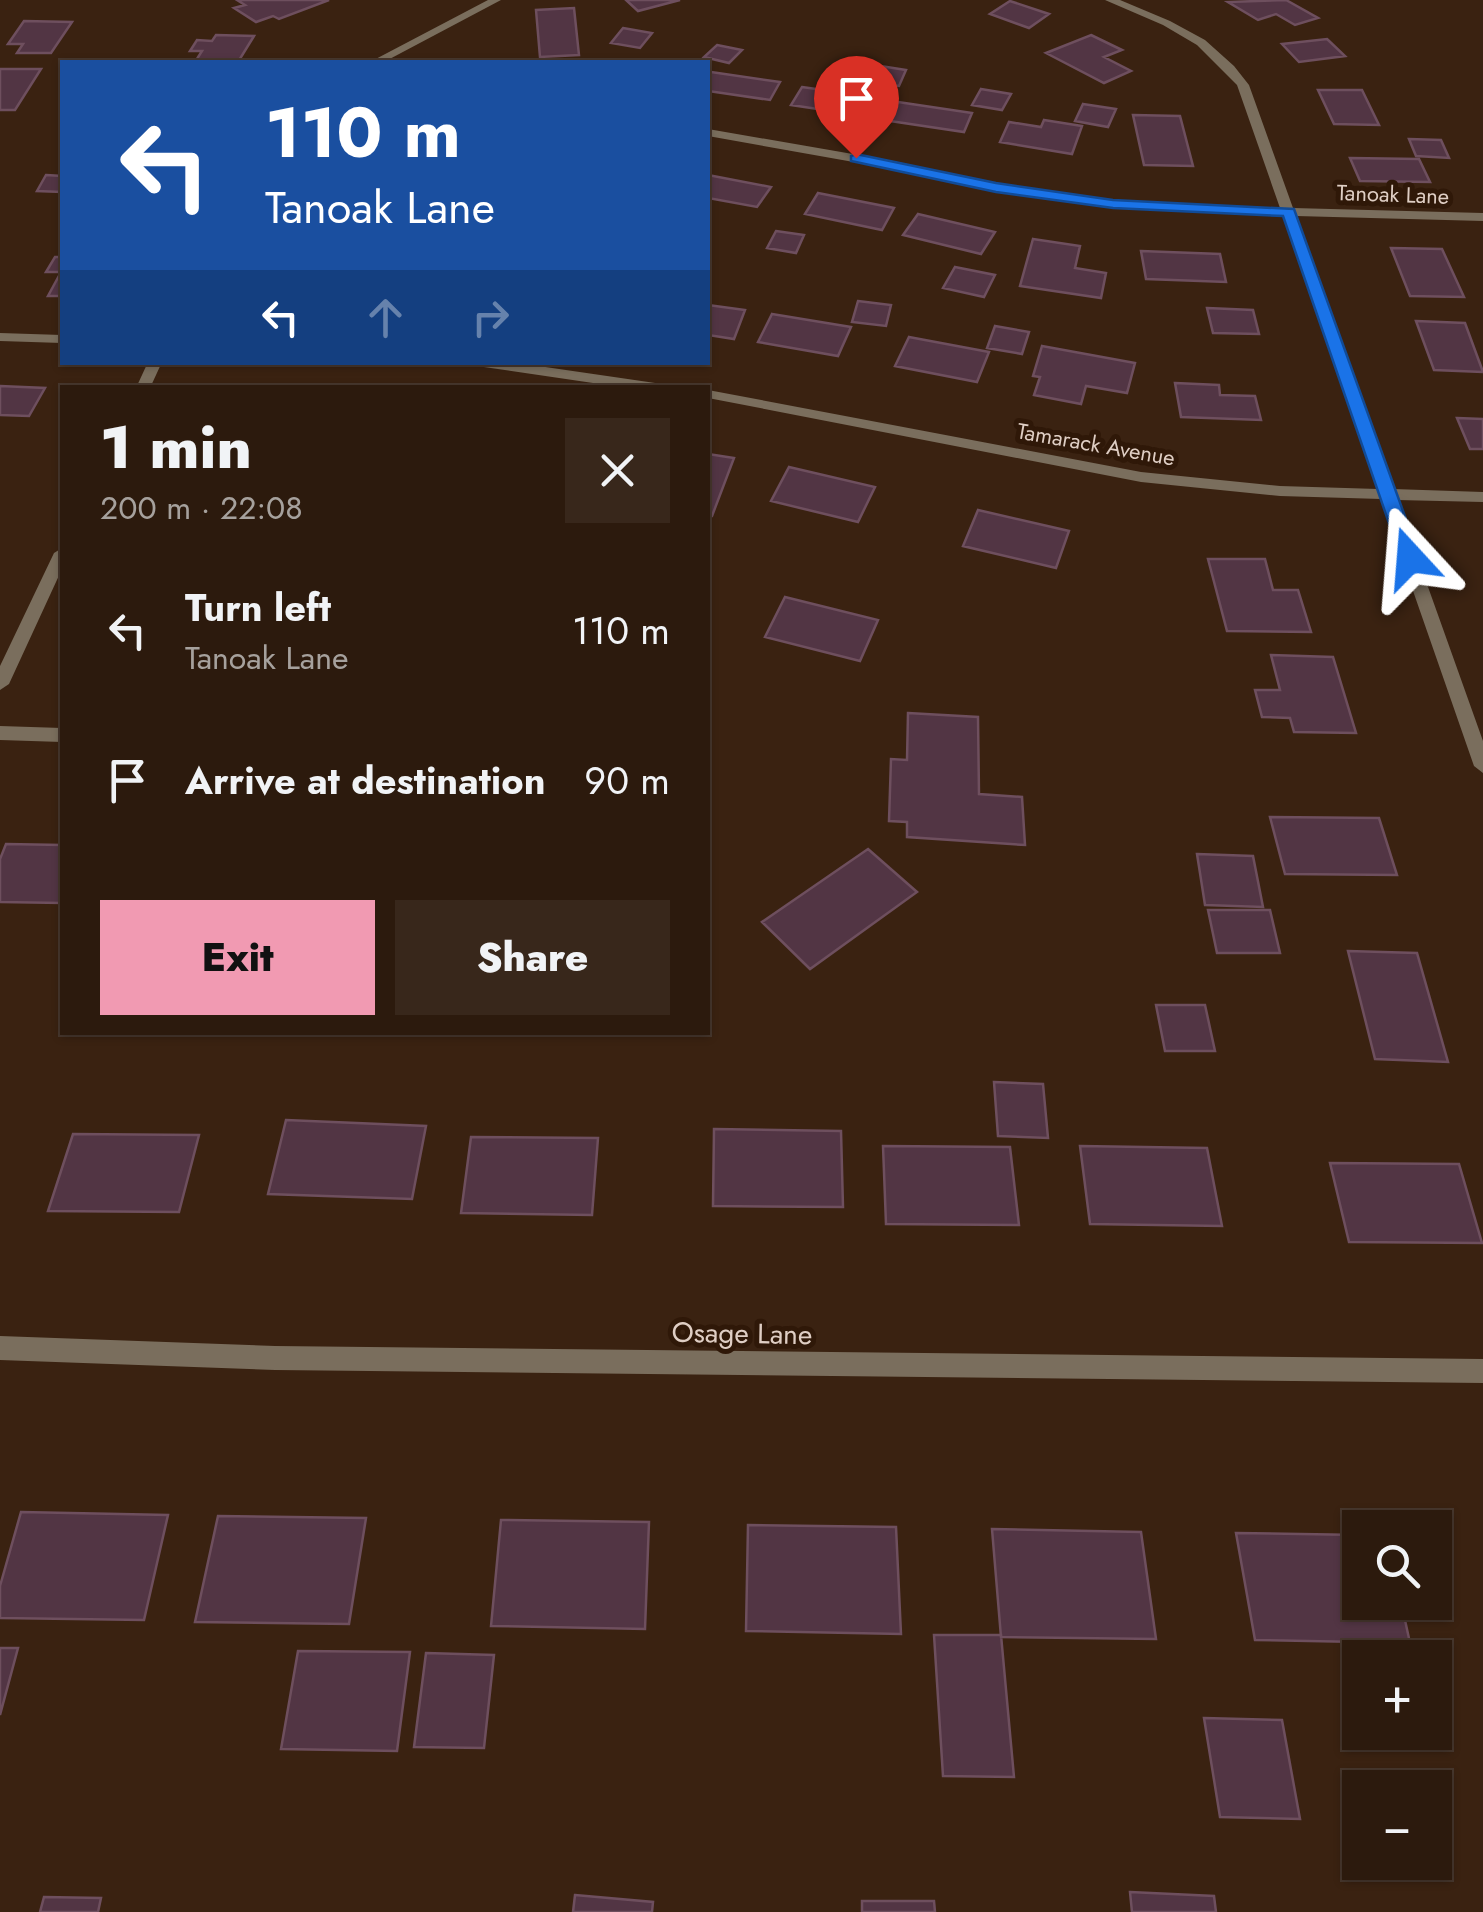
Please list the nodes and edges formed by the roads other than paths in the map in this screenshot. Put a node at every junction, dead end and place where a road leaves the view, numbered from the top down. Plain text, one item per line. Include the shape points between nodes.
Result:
1 (496, 0) edge
2 (1110, 0) edge
3 (392, 54) junction
4 (380, 60) edge
5 (407, 60) edge
6 (710, 134) edge
7 (1288, 212) junction
8 (1483, 217) edge
9 (0, 337) edge
10 (60, 340) edge
11 (498, 365) edge
12 (641, 385) edge
13 (710, 394) edge
14 (1389, 494) junction
15 (1483, 496) edge
16 (60, 558) edge
17 (0, 684) edge
18 (0, 733) edge
19 (60, 735) edge
20 (1483, 766) edge
21 (0, 1348) edge
22 (1483, 1371) edge

1 - 3 street
2 - 7 street via 1194,36 1234,71
3 - 4 street
3 - 5 street
6 - 7 street, Tanoak Lane via 1060,197
7 - 8 street, Tanoak Lane
7 - 14 street
9 - 10 street
11 - 12 street
13 - 14 street, Tamarack Avenue via 1141,477
14 - 15 street, Tamarack Avenue
14 - 20 street
16 - 17 street
18 - 19 street
21 - 22 street, Osage Lane via 275,1358

